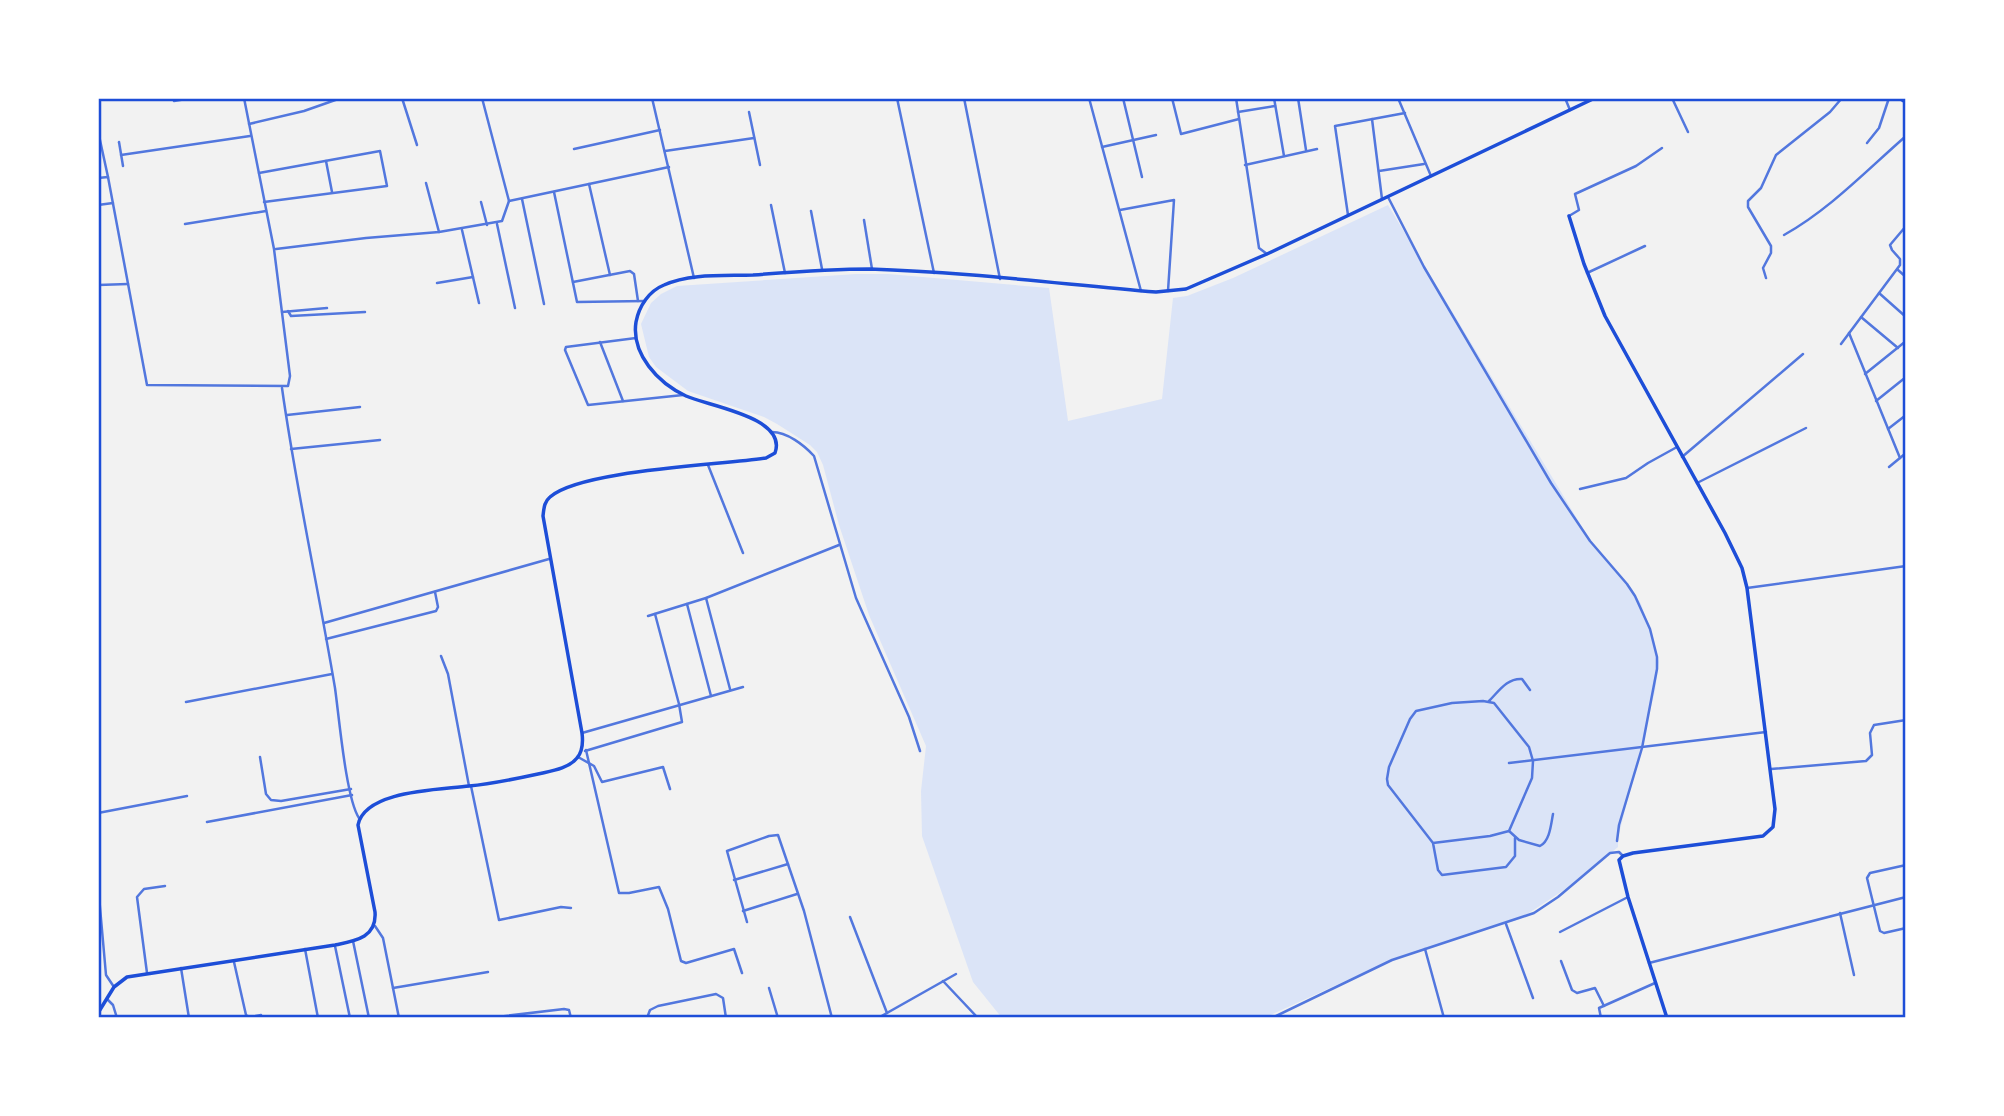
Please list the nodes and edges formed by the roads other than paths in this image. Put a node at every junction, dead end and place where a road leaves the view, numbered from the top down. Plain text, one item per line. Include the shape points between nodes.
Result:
1 (192, 98) edge
2 (244, 98) edge
3 (341, 98) edge
4 (403, 98) edge
5 (482, 98) edge
6 (652, 98) edge
7 (897, 98) edge
8 (964, 98) edge
9 (1088, 98) edge
10 (1123, 98) edge
11 (1172, 98) edge
12 (1236, 98) edge
13 (1274, 98) edge
14 (1298, 98) edge
15 (1398, 98) edge
16 (1565, 98) edge
17 (1595, 98) edge
18 (1672, 98) edge
19 (1842, 98) edge
20 (1889, 98) edge
21 (1900, 98) edge
22 (174, 101) dead end
23 (1906, 102) edge
24 (1275, 106) junction
25 (1570, 110) junction
26 (749, 112) dead end
27 (1238, 112) junction
28 (1405, 113) junction
29 (1372, 118) junction
30 (1239, 119) junction
31 (249, 124) junction
32 (660, 130) junction
33 (98, 131) edge
34 (1688, 132) dead end
35 (251, 135) junction
36 (1156, 135) dead end
37 (1906, 136) edge
38 (754, 138) junction
39 (1133, 140) junction
40 (119, 142) dead end
41 (1867, 143) dead end
42 (417, 145) dead end
43 (1102, 147) junction
44 (1662, 148) dead end
45 (575, 149) dead end
46 (1317, 149) dead end
47 (665, 151) junction
48 (1306, 151) junction
49 (121, 155) junction
50 (1284, 156) junction
51 (326, 161) junction
52 (1425, 163) junction
53 (760, 165) dead end
54 (1245, 165) junction
55 (123, 166) dead end
56 (669, 167) junction
57 (1379, 171) junction
58 (258, 173) junction
59 (1431, 176) junction
60 (108, 177) junction
61 (1142, 177) dead end
62 (98, 178) edge
63 (426, 183) dead end
64 (589, 184) junction
65 (554, 191) junction
66 (333, 193) junction
67 (1388, 197) junction
68 (522, 199) junction
69 (1382, 199) junction
70 (509, 201) junction
71 (264, 202) junction
72 (481, 202) dead end
73 (113, 203) junction
74 (98, 205) edge
75 (771, 205) dead end
76 (1120, 210) junction
77 (266, 211) junction
78 (811, 211) dead end
79 (1348, 215) junction
80 (1569, 216) joint
81 (864, 220) dead end
82 (185, 224) dead end
83 (497, 224) junction
84 (487, 225) junction
85 (1906, 226) edge
86 (462, 230) junction
87 (439, 232) junction
88 (1784, 235) dead end
89 (1645, 246) dead end
90 (274, 249) junction
91 (1267, 254) junction
92 (1897, 269) junction
93 (872, 270) junction
94 (822, 271) junction
95 (785, 273) junction
96 (934, 273) junction
97 (1587, 273) junction
98 (610, 275) junction
99 (473, 277) junction
100 (1906, 277) edge
101 (694, 278) junction
102 (1766, 278) dead end
103 (1000, 279) junction
104 (573, 282) junction
105 (437, 283) dead end
106 (128, 284) junction
107 (98, 285) edge
108 (1142, 291) junction
109 (1168, 292) junction
110 (1879, 293) junction
111 (638, 301) junction
112 (645, 301) junction
113 (478, 303) dead end
114 (544, 303) dead end
115 (515, 308) dead end
116 (327, 309) dead end
117 (282, 312) junction
118 (288, 312) junction
119 (365, 312) dead end
120 (1861, 317) junction
121 (1906, 317) edge
122 (1849, 333) junction
123 (636, 338) junction
124 (1906, 341) edge
125 (600, 342) junction
126 (1841, 344) dead end
127 (1898, 348) junction
128 (1803, 354) dead end
129 (1865, 374) junction
130 (1906, 377) edge
131 (282, 388) junction
132 (682, 395) junction
133 (624, 401) junction
134 (1876, 401) junction
135 (360, 407) dead end
136 (286, 415) junction
137 (1906, 415) edge
138 (1806, 428) dead end
139 (1888, 429) junction
140 (772, 432) junction
141 (380, 440) dead end
142 (1677, 447) junction
143 (291, 449) junction
144 (1906, 453) edge
145 (1682, 457) junction
146 (1900, 458) junction
147 (708, 465) junction
148 (1889, 467) dead end
149 (1697, 483) junction
150 (1580, 489) dead end
151 (839, 545) junction
152 (743, 553) dead end
153 (550, 559) junction
154 (1906, 566) edge
155 (1747, 588) junction
156 (435, 592) junction
157 (706, 598) junction
158 (687, 604) junction
159 (655, 614) junction
160 (648, 616) dead end
161 (324, 624) junction
162 (327, 639) junction
163 (441, 656) dead end
164 (332, 674) junction
165 (743, 687) dead end
166 (730, 690) junction
167 (1530, 690) dead end
168 (711, 696) junction
169 (1489, 701) junction
170 (186, 702) dead end
171 (680, 704) junction
172 (1906, 720) edge
173 (1766, 732) junction
174 (582, 733) junction
175 (1642, 748) junction
176 (584, 751) junction
177 (920, 751) dead end
178 (260, 757) dead end
179 (579, 757) junction
180 (1534, 761) junction
181 (588, 762) junction
182 (1509, 763) dead end
183 (1770, 769) junction
184 (470, 786) junction
185 (351, 789) junction
186 (670, 789) dead end
187 (352, 795) junction
188 (187, 796) dead end
189 (98, 813) edge
190 (1553, 814) dead end
191 (359, 818) junction
192 (207, 822) dead end
193 (1509, 831) junction
194 (1515, 838) junction
195 (1617, 841) dead end
196 (1433, 843) junction
197 (1623, 856) junction
198 (788, 864) junction
199 (1906, 865) edge
200 (734, 880) junction
201 (98, 885) edge
202 (165, 886) dead end
203 (798, 894) junction
204 (1628, 897) junction
205 (1906, 897) edge
206 (1873, 905) junction
207 (571, 908) dead end
208 (743, 911) junction
209 (1840, 913) junction
210 (850, 917) dead end
211 (747, 922) dead end
212 (1506, 924) junction
213 (375, 926) junction
214 (1906, 928) edge
215 (1560, 932) dead end
216 (353, 941) junction
217 (335, 945) junction
218 (1425, 949) junction
219 (305, 950) junction
220 (234, 960) junction
221 (1561, 961) dead end
222 (1649, 963) junction
223 (181, 968) junction
224 (488, 972) dead end
225 (147, 973) junction
226 (742, 973) dead end
227 (956, 974) dead end
228 (1854, 975) dead end
229 (943, 981) junction
230 (1656, 983) junction
231 (114, 987) junction
232 (393, 988) junction
233 (769, 988) dead end
234 (1533, 998) dead end
235 (108, 1000) junction
236 (1604, 1006) junction
237 (534, 1012) junction
238 (98, 1013) edge
239 (261, 1014) dead end
240 (885, 1015) edge
241 (117, 1018) edge
242 (190, 1018) edge
243 (318, 1018) edge
244 (350, 1018) edge
245 (369, 1018) edge
246 (399, 1018) edge
247 (488, 1018) edge
248 (535, 1018) edge
249 (571, 1018) edge
250 (647, 1018) edge
251 (726, 1018) edge
252 (778, 1018) edge
253 (832, 1018) edge
254 (878, 1018) edge
255 (978, 1018) edge
256 (1272, 1018) edge
257 (1444, 1018) edge
258 (1601, 1018) edge
259 (1667, 1018) edge

1 - 22 street
2 - 31 street
3 - 31 street
4 - 42 street
5 - 70 street
6 - 32 street
7 - 96 street
8 - 103 street
9 - 43 street
10 - 39 street
11 - 30 street via 1181,134
12 - 27 street
13 - 24 street
14 - 48 street
15 - 28 street
16 - 25 street
17 - 25 main road
18 - 34 street
19 - 102 street via 1776,155 1761,188 1748,202 1771,246 1763,268
20 - 41 street via 1879,128
21 - 23 main road
24 - 27 street
24 - 50 street
25 - 59 main road
26 - 38 street
27 - 30 street
28 - 29 street
28 - 52 street
29 - 57 street
29 - 79 street via 1334,129
30 - 54 street
31 - 35 street
32 - 45 street
32 - 47 street
33 - 60 street
35 - 49 street
35 - 58 street
36 - 39 street
37 - 88 street via 1832,201
38 - 47 street
38 - 53 street
39 - 43 street
39 - 61 street
40 - 49 street
43 - 76 street
44 - 80 street via 1636,166 1574,194 1579,210
46 - 48 street
47 - 56 street
48 - 50 street
49 - 55 street
50 - 54 street
51 - 58 street
51 - 66 street
51 - 66 street via 380,151 387,186
52 - 57 street
52 - 59 street
54 - 91 street via 1259,248
56 - 64 street
56 - 101 street
57 - 69 street
58 - 71 street
59 - 67 main road
60 - 62 street
60 - 73 street
63 - 87 street
64 - 65 street
64 - 98 street
65 - 68 street
65 - 104 street
66 - 71 street
67 - 69 main road
67 - 175 street via 1532,453 1590,541 1627,584 1642,612 1657,669
68 - 70 street
68 - 114 street
69 - 79 main road
70 - 83 street
71 - 77 street
72 - 84 street
73 - 74 street
73 - 106 street
75 - 95 street
76 - 108 street
76 - 109 street via 1174,200
77 - 82 street
77 - 90 street
78 - 94 street
79 - 91 main road
80 - 97 main road
81 - 93 street
83 - 84 street
83 - 115 street
84 - 86 street
85 - 92 street via 1890,245 1900,259
86 - 87 street
86 - 99 street
87 - 90 street
89 - 97 street
90 - 117 street
91 - 109 main road via 1186,289
92 - 100 street
92 - 110 street
93 - 94 main road
93 - 96 main road
94 - 95 main road
95 - 101 main road
96 - 103 main road
97 - 142 main road via 1605,316
98 - 104 street
98 - 111 street via 632,272
99 - 105 street
99 - 113 street
101 - 112 main road via 662,285
103 - 108 main road
104 - 111 street via 580,303
106 - 107 street
106 - 131 street via 147,385
108 - 109 main road
110 - 120 street
110 - 121 street
111 - 112 street
112 - 123 main road via 638,313
116 - 118 street
117 - 118 street
117 - 131 street via 290,380
118 - 119 street via 291,316
120 - 122 street
120 - 127 street
122 - 126 street
122 - 129 street
123 - 125 street
123 - 132 main road via 649,367
124 - 127 street
125 - 133 street
125 - 133 street via 565,350 588,405
127 - 129 street
128 - 145 street
129 - 134 street
130 - 134 street
131 - 136 street
132 - 133 street
132 - 140 main road via 747,416
134 - 139 street
135 - 136 street
136 - 143 street
137 - 139 street
138 - 149 street
139 - 146 street
140 - 147 main road via 777,447 770,457
140 - 151 street via 800,443 814,456
141 - 143 street
142 - 145 main road
142 - 150 street via 1626,478
143 - 161 street
144 - 146 street
145 - 149 main road
146 - 148 street
147 - 152 street
147 - 153 main road via 621,474 556,493 543,510
149 - 155 main road via 1739,561
151 - 157 street
151 - 177 street
153 - 156 street
153 - 174 main road
154 - 155 street
155 - 173 main road
156 - 161 street
156 - 162 street via 436,611
157 - 158 street
157 - 166 street
158 - 159 street
158 - 168 street
159 - 160 street
159 - 171 street
161 - 162 street
162 - 164 street
163 - 184 street
164 - 170 street
164 - 185 street
165 - 166 street
166 - 168 street
167 - 169 street via 1522,680 1514,679
168 - 171 street
169 - 180 street via 1503,712
169 - 196 street via 1441,704 1416,711 1389,767 1391,790
171 - 174 street
171 - 176 street via 679,723
172 - 183 street via 1874,725 1872,755 1866,761
173 - 175 street
173 - 183 main road
174 - 176 main road
175 - 180 street
175 - 195 street
176 - 179 main road
176 - 181 street
178 - 185 street via 271,800
179 - 181 street
179 - 184 main road via 553,771
180 - 182 street
180 - 193 street via 1532,778
181 - 186 street via 602,782 663,767
181 - 226 street via 620,893 659,887 681,961 734,949
183 - 197 main road via 1775,816 1773,827 1763,836
184 - 191 main road via 396,797 369,807
184 - 207 street via 499,920
185 - 187 street
187 - 191 street
187 - 192 street
188 - 189 street
190 - 194 street via 1545,844 1534,846
191 - 213 main road
193 - 194 street
193 - 196 street
194 - 196 street via 1515,856 1506,867 1446,876 1438,870
197 - 204 main road via 1619,863
197 - 212 street via 1610,853 1552,902
198 - 200 street
198 - 200 street via 778,835 769,836 727,851
198 - 203 street
199 - 206 street via 1868,875
200 - 208 street
201 - 231 street via 107,975
202 - 225 street via 144,889 137,897
203 - 208 street
203 - 253 street
204 - 215 street
204 - 222 main road
205 - 206 street
206 - 209 street
206 - 214 street via 1881,933
208 - 211 street
209 - 222 street
209 - 228 street
210 - 240 street
212 - 218 street
212 - 234 street
213 - 216 main road
213 - 232 street via 383,938
216 - 217 main road
216 - 245 street
217 - 219 main road
217 - 244 street
218 - 256 street via 1384,963
218 - 257 street
219 - 220 main road
219 - 243 street
220 - 223 main road
220 - 239 street via 246,1015
221 - 236 street via 1572,990 1595,988
222 - 230 main road
223 - 225 main road
223 - 242 street
224 - 232 street
225 - 231 main road via 124,978
227 - 229 street
229 - 240 street
229 - 255 street
230 - 236 street
230 - 259 main road
231 - 235 main road
232 - 246 street
233 - 252 street
235 - 238 main road
235 - 241 street
236 - 258 street via 1598,1011
237 - 247 street
237 - 248 street
237 - 249 street via 568,1009
240 - 254 street
250 - 251 street via 658,1006 716,994 723,998

